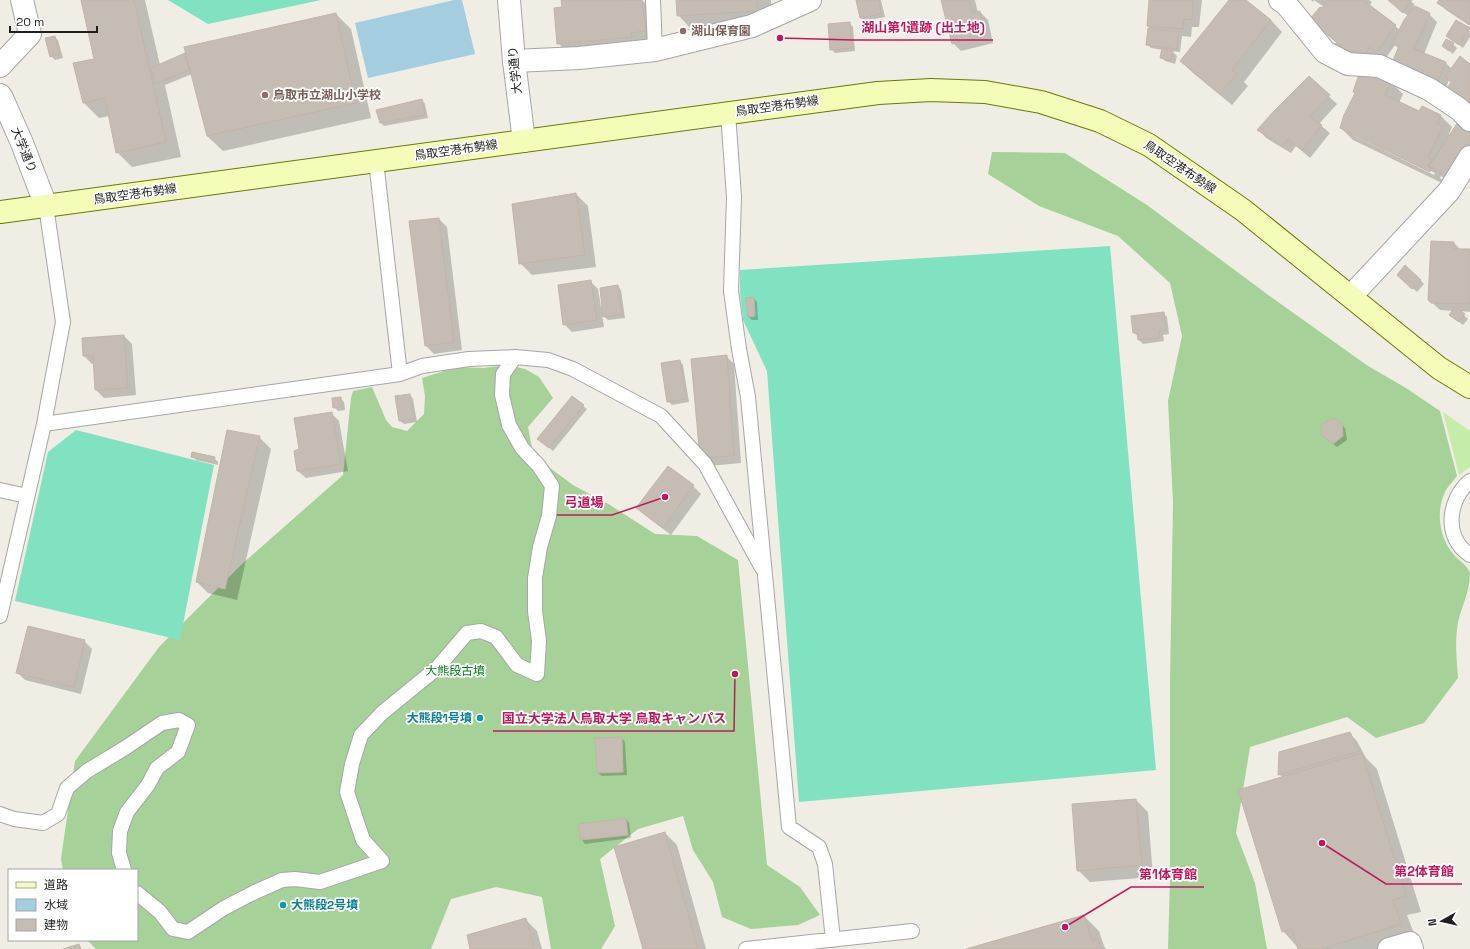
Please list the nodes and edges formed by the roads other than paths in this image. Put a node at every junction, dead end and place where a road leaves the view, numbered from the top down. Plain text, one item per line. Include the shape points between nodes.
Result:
1 (22, 0) edge
2 (509, 0) edge
3 (653, 0) edge
4 (810, 0) edge
5 (1280, 0) edge
6 (655, 50) junction
7 (514, 61) junction
8 (0, 66) edge
9 (0, 95) edge
10 (728, 113) junction
11 (1470, 120) edge
12 (524, 141) junction
13 (1470, 157) edge
14 (376, 161) junction
15 (46, 206) junction
16 (0, 212) edge
17 (1351, 296) junction
18 (515, 357) junction
19 (400, 374) junction
20 (1470, 388) edge
21 (44, 424) junction
22 (1470, 481) edge
23 (0, 490) edge
24 (27, 496) junction
25 (1470, 555) edge
26 (765, 573) junction
27 (0, 616) edge
28 (0, 814) edge
29 (124, 869) edge
30 (138, 894) edge
31 (912, 931) dead end
32 (833, 940) junction
33 (746, 949) edge
34 (1389, 949) edge
35 (1412, 949) edge

1 - 8 street via 30,34
2 - 7 street, 大学通り
3 - 6 lane
4 - 6 street via 752,26
5 - 11 street via 1325,52 1348,64 1379,66 1429,88
6 - 7 street via 579,58
7 - 12 street, 大学通り
9 - 15 street, 大学通り
10 - 12 main road, 鳥取空港布勢線
10 - 17 main road, 鳥取空港布勢線 via 878,93 931,90 985,92 1040,102 1100,121 1149,145 1243,210
10 - 26 lane via 734,197 731,291 748,397
12 - 14 main road, 鳥取空港布勢線
13 - 17 street via 1450,191
14 - 15 main road, 鳥取空港布勢線
14 - 19 lane
15 - 16 main road, 鳥取空港布勢線
15 - 21 lane via 64,322
17 - 20 main road, 鳥取空港布勢線 via 1439,368
18 - 19 lane via 469,358 422,366
18 - 26 lane via 548,360 573,369 661,416 705,464
18 - 30 lane via 503,374 502,395 509,425 522,448 539,466 552,486 549,516 535,578 539,641 537,674 517,665 496,637 481,631 467,633 437,668 382,713 361,734 347,792 363,840 382,861 320,882 282,880 224,908 188,932 173,930 160,912
19 - 21 lane
21 - 24 lane
22 - 25 lane via 1463,486 1455,499 1451,513 1452,528 1458,542
23 - 24 lane
24 - 27 lane
26 - 32 lane via 789,827 819,847 825,864
28 - 29 lane via 14,819 43,822 58,814 67,788 87,771 162,723 179,720 188,725 178,752 157,768 148,785 127,812 120,831 119,853
31 - 32 lane
32 - 33 lane
34 - 35 street via 1410,943

